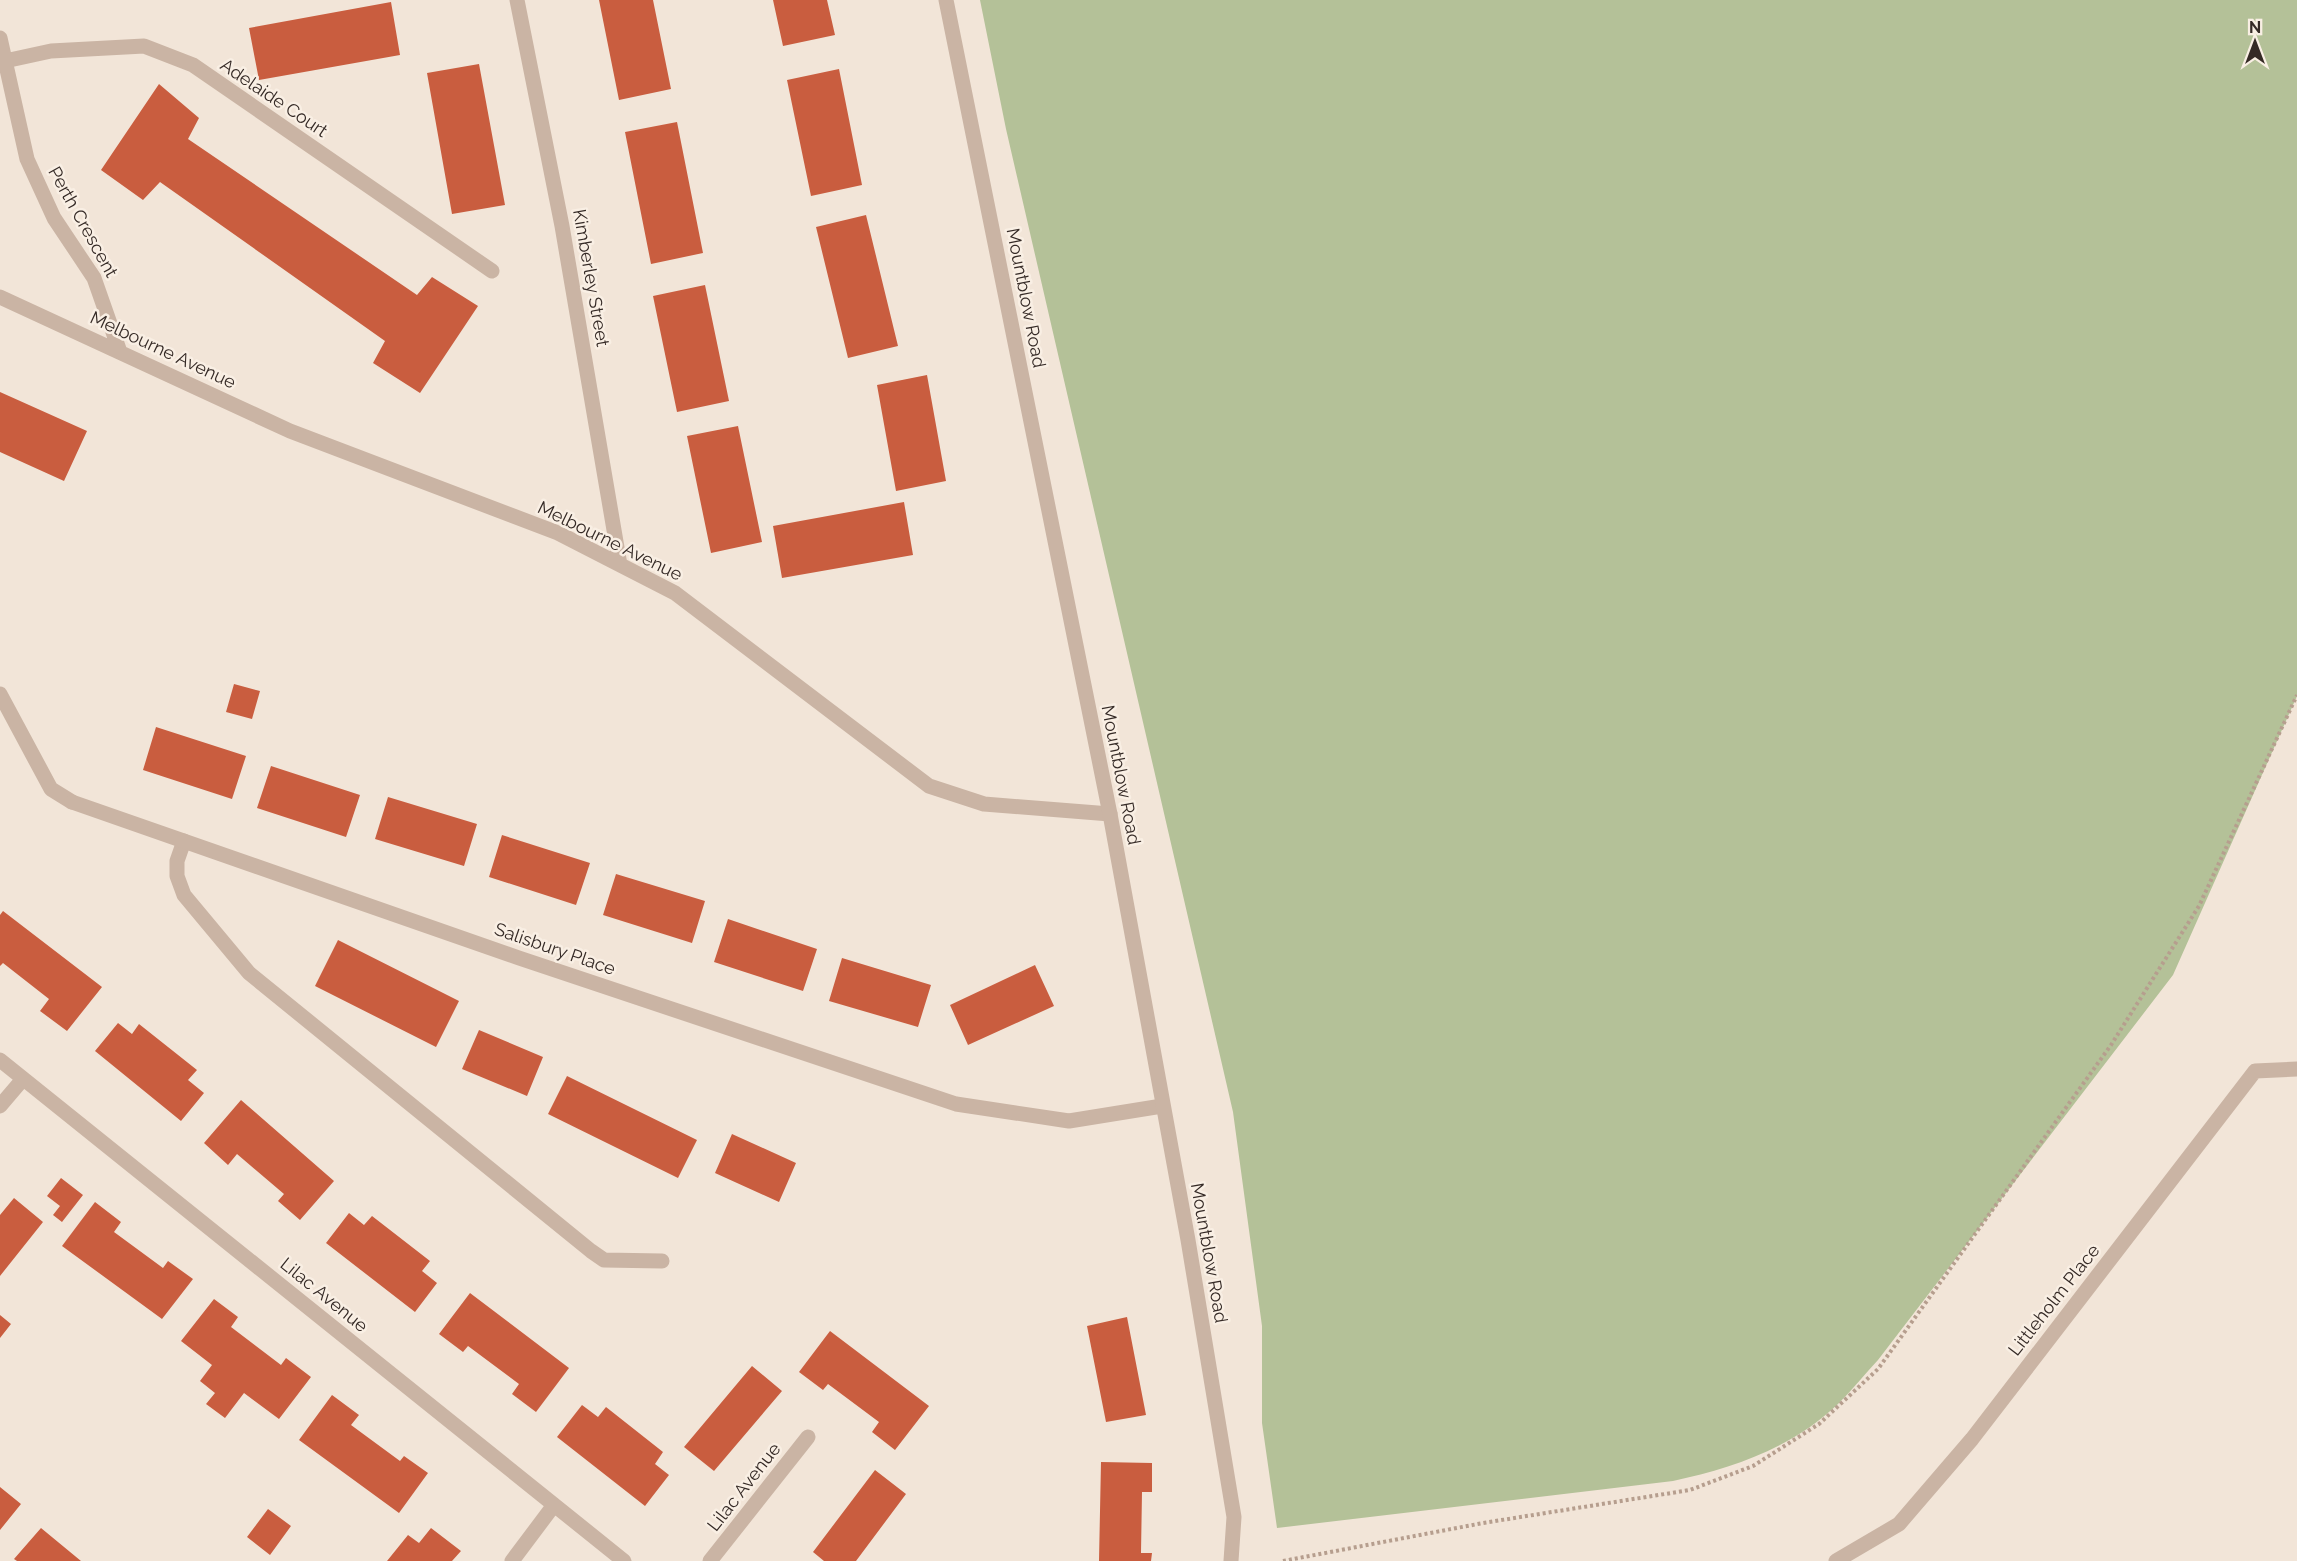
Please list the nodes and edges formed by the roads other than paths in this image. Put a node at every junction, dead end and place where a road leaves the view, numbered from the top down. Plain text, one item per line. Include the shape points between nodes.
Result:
1 (517, 0) edge
2 (946, 0) edge
3 (0, 38) edge
4 (5, 61) junction
5 (492, 271) dead end
6 (0, 297) edge
7 (120, 352) junction
8 (620, 565) junction
9 (0, 694) edge
10 (1110, 814) junction
11 (184, 841) junction
12 (0, 1060) edge
13 (2297, 1069) edge
14 (23, 1079) junction
15 (0, 1106) edge
16 (1162, 1106) junction
17 (662, 1261) dead end
18 (808, 1437) dead end
19 (554, 1505) junction
20 (512, 1561) edge
21 (624, 1561) edge
22 (710, 1561) edge
23 (1231, 1561) edge
24 (1836, 1561) edge

1 - 8 street, Kimberley Street via 562,226
2 - 10 street, Mountblow Road
3 - 4 street, Perth Crescent
4 - 5 street, Adelaide Court via 51,51 144,46 193,65
4 - 7 street, Perth Crescent via 27,159 54,218 94,278
6 - 7 street, Melbourne Avenue
7 - 8 street, Melbourne Avenue via 290,431 558,533
8 - 10 street, Melbourne Avenue via 675,593 929,786 984,804
9 - 11 street, Salisbury Place via 51,789 72,802
10 - 16 street, Mountblow Road
11 - 16 street, Salisbury Place via 956,1104 1069,1120
11 - 17 street via 177,861 177,876 184,895 249,973 591,1251 604,1260
12 - 14 street, Lilac Avenue
13 - 24 street, Littleholm Place via 2255,1071 1972,1439 1899,1524
14 - 15 street
14 - 19 street, Lilac Avenue
16 - 23 street, Mountblow Road via 1234,1517
18 - 22 street, Lilac Avenue
19 - 20 street
19 - 21 street, Lilac Avenue

